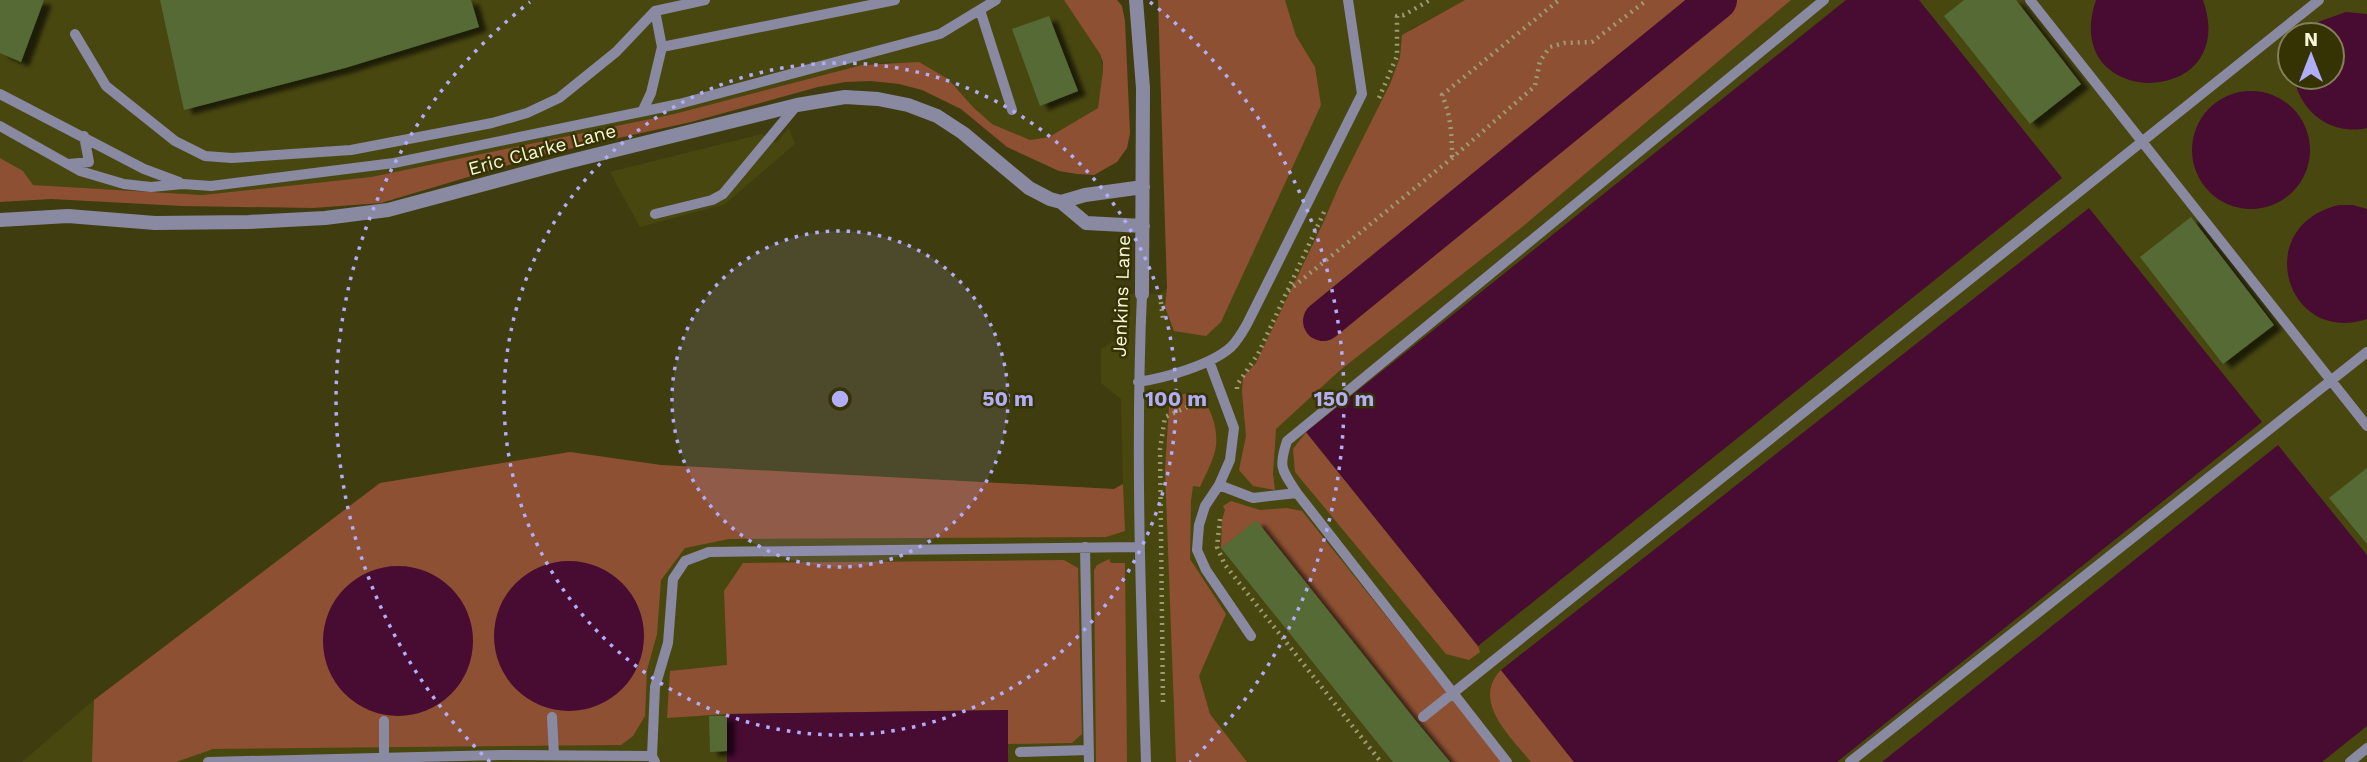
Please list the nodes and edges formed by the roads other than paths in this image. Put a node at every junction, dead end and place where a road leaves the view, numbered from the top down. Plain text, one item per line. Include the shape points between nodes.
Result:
1 (705, 0) edge
2 (895, 0) edge
3 (996, 0) edge
4 (1136, 0) edge
5 (1348, 0) edge
6 (1824, 0) edge
7 (2030, 0) edge
8 (2319, 0) edge
9 (980, 10) junction
10 (655, 11) junction
11 (75, 34) dead end
12 (662, 47) junction
13 (0, 94) edge
14 (797, 105) junction
15 (643, 110) junction
16 (1012, 110) dead end
17 (0, 126) edge
18 (84, 136) junction
19 (2141, 142) junction
20 (69, 164) junction
21 (183, 184) junction
22 (1143, 187) junction
23 (1061, 202) junction
24 (655, 214) dead end
25 (0, 220) edge
26 (1143, 226) junction
27 (1142, 294) joint
28 (2367, 352) edge
29 (1209, 361) junction
30 (2331, 380) junction
31 (1138, 382) junction
32 (2367, 426) edge
33 (1220, 485) junction
34 (1297, 493) junction
35 (1085, 547) junction
36 (1139, 547) junction
37 (1251, 636) dead end
38 (1452, 694) junction
39 (552, 717) dead end
40 (1423, 717) dead end
41 (384, 720) dead end
42 (2367, 748) edge
43 (1089, 750) junction
44 (1020, 752) dead end
45 (554, 755) junction
46 (384, 757) junction
47 (653, 759) edge
48 (208, 762) edge
49 (1089, 762) edge
50 (1146, 762) edge
51 (1507, 762) edge
52 (1850, 762) edge
53 (2350, 762) edge

1 - 10 lane
2 - 12 lane
3 - 9 lane
4 - 22 street, Jenkins Lane via 1143,88
5 - 29 lane via 1362,94 1248,324 1229,349
6 - 34 lane via 1287,441 1280,460
7 - 19 lane
8 - 19 lane
9 - 15 lane via 940,34
9 - 16 lane
10 - 11 lane via 616,52 559,98 527,113 351,150 232,158 205,156 175,141 106,86
10 - 12 lane
12 - 15 lane
13 - 18 lane
14 - 23 street, Eric Clarke Lane via 845,97 908,105 964,133 1029,188
14 - 24 lane via 723,194
14 - 25 street, Eric Clarke Lane via 388,210 249,222 155,223 68,216
15 - 21 lane via 394,163 211,186
17 - 20 lane
18 - 20 lane via 89,162
18 - 21 lane via 144,169
19 - 30 lane
19 - 38 lane
20 - 21 lane via 124,184
22 - 23 street
22 - 26 street, Jenkins Lane
23 - 26 street, Eric Clarke Lane via 1086,223
26 - 27 street, Jenkins Lane
27 - 31 lane, Jenkins Lane
28 - 30 lane
29 - 31 lane via 1164,379
29 - 33 lane via 1234,428 1230,460
30 - 32 lane
30 - 52 lane
31 - 36 lane, Jenkins Lane
33 - 34 lane via 1253,498
33 - 37 lane via 1199,525 1197,550
34 - 38 lane
35 - 36 lane
35 - 43 lane
35 - 47 lane via 709,552 685,561 673,579 668,643 655,687
36 - 50 lane, Jenkins Lane
38 - 40 lane
38 - 51 lane
39 - 45 lane
41 - 46 lane
42 - 53 lane
43 - 44 lane
43 - 49 lane
45 - 46 lane
45 - 47 lane
46 - 48 lane

